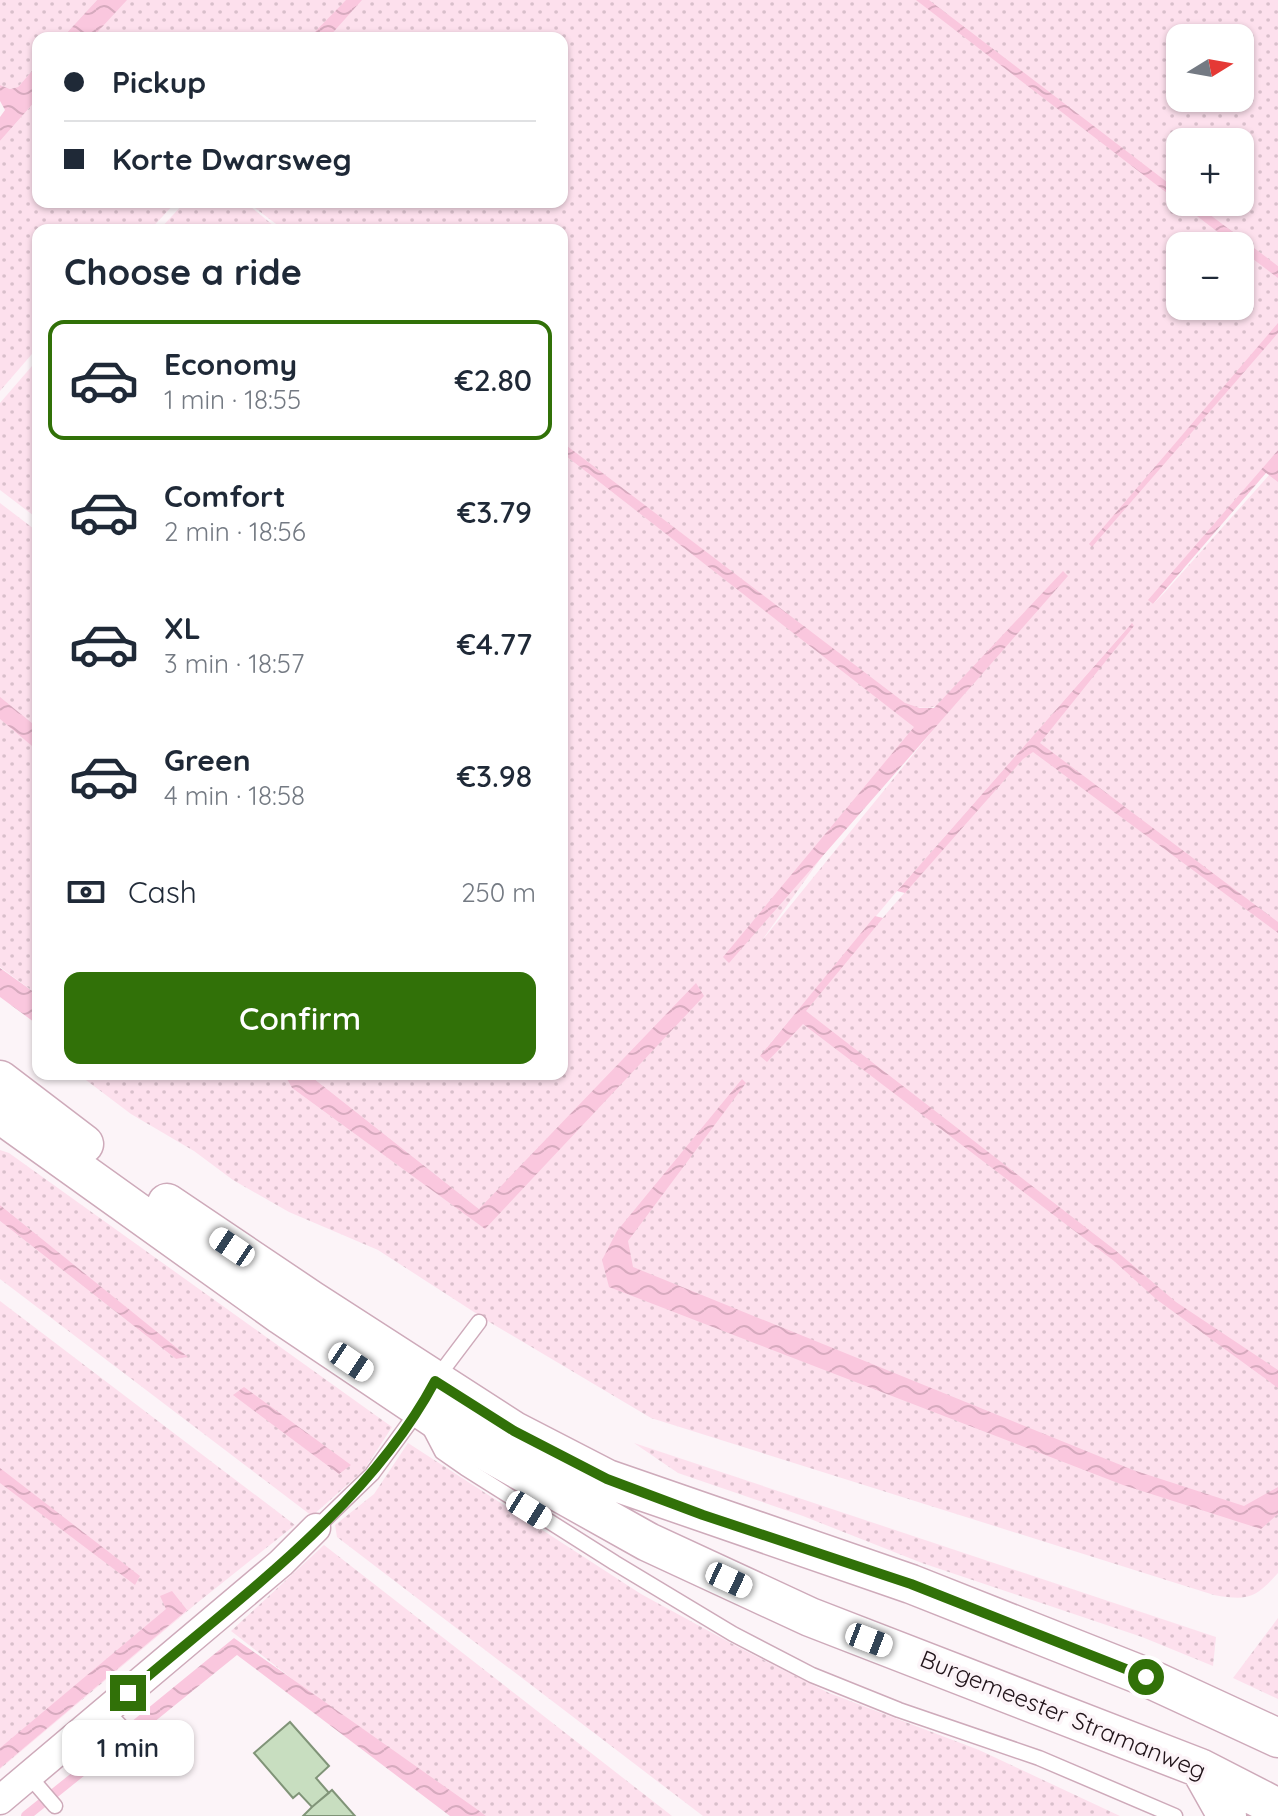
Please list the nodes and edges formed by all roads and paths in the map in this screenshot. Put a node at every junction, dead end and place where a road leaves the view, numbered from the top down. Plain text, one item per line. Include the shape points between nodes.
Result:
1 (0, 1080) edge
2 (2, 1117) edge
3 (479, 1322) dead end
4 (428, 1395) junction
5 (316, 1528) joint
6 (112, 1718) junction
7 (1278, 1738) edge
8 (142, 1748) dead end
9 (1200, 1768) junction
10 (33, 1781) junction
11 (0, 1800) edge
12 (55, 1806) dead end
13 (1278, 1808) edge
14 (1175, 1816) edge
15 (1227, 1816) edge

1 - 4 main road, Burgemeester Stramanweg
2 - 4 main road, Burgemeester Stramanweg via 121,1202
3 - 4 lane
4 - 5 lane via 372,1474
4 - 7 main road, Burgemeester Stramanweg via 607,1479 911,1584 1146,1677
4 - 9 main road, Burgemeester Stramanweg via 473,1444 648,1542 810,1617
4 - 14 lane, Burgemeester Stramanweg via 442,1452 733,1634 812,1675 1039,1758
5 - 6 street
6 - 8 lane
6 - 10 street
9 - 13 main road, Burgemeester Stramanweg
9 - 15 main road
10 - 11 street
10 - 12 lane

